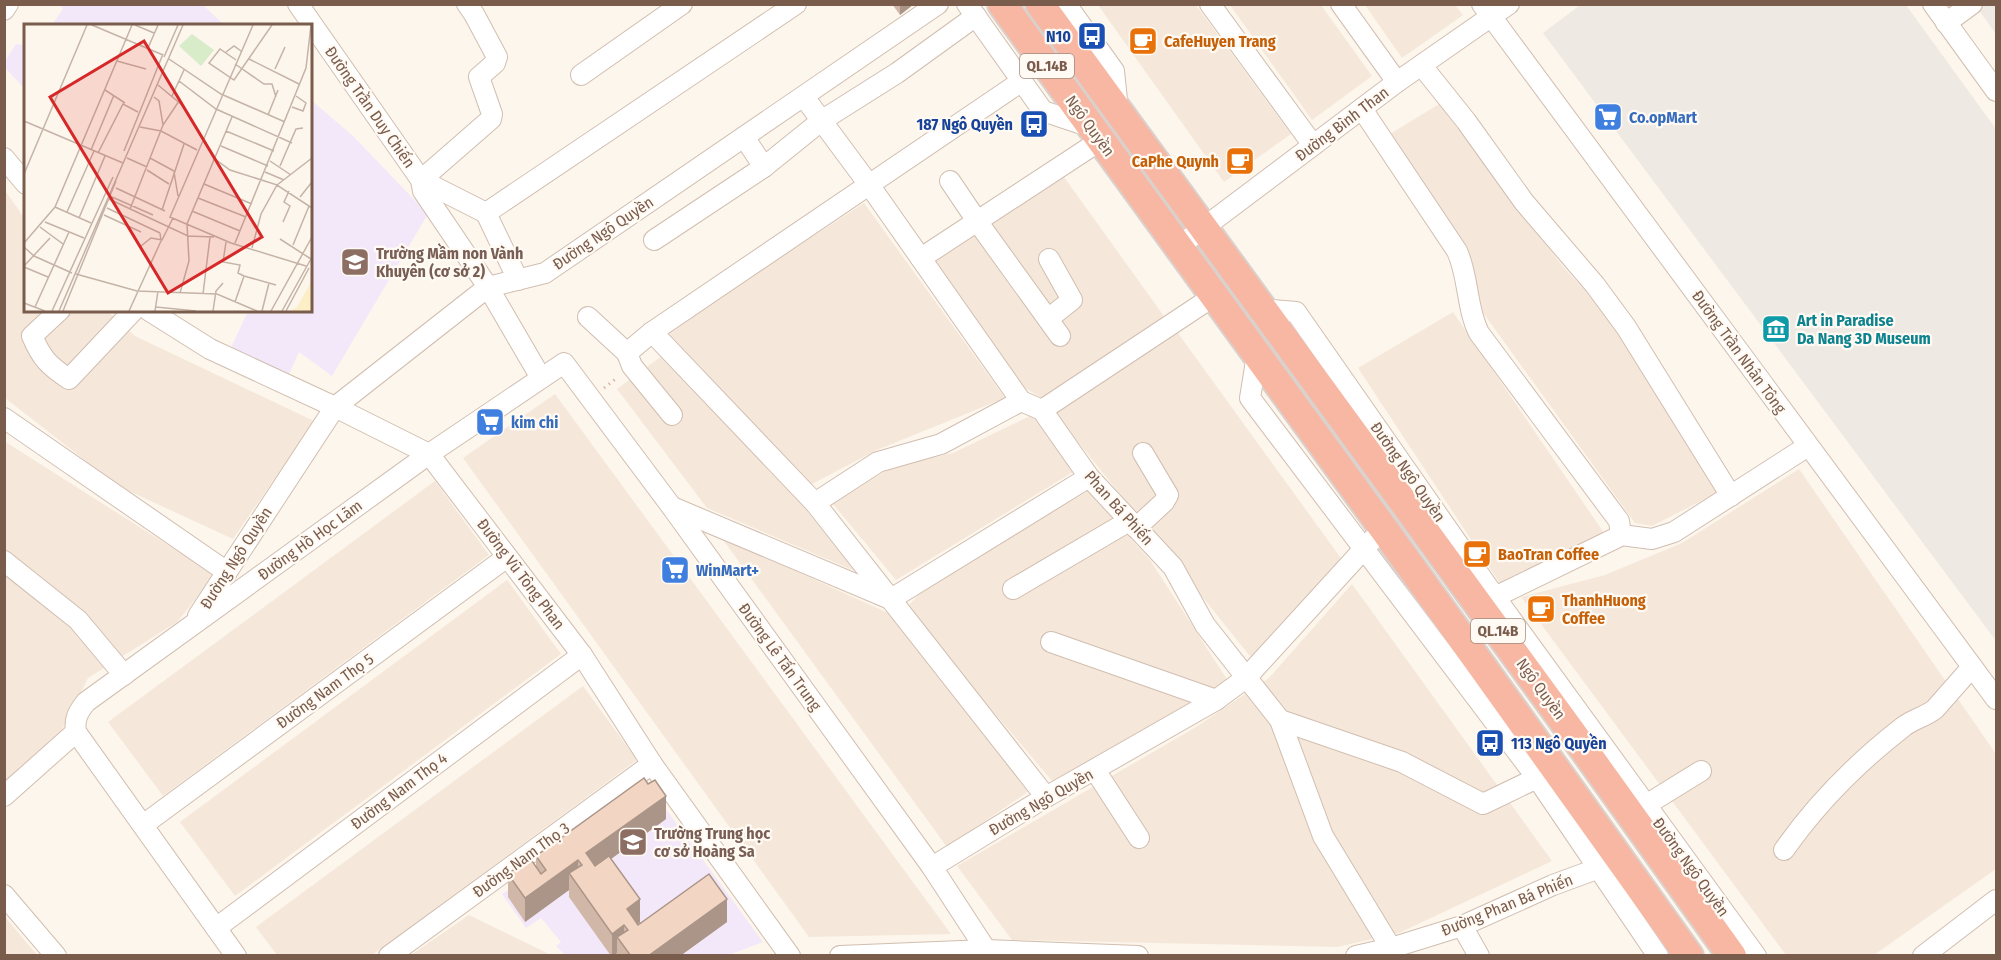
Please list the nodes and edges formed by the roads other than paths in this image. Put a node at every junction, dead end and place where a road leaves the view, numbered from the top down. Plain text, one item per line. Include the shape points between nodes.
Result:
1 (8, 4) edge
2 (298, 4) edge
3 (682, 4) edge
4 (796, 4) edge
5 (938, 4) edge
6 (1002, 4) edge
7 (1041, 4) edge
8 (1066, 4) edge
9 (1210, 4) edge
10 (1341, 4) edge
11 (1509, 4) edge
12 (1933, 4) edge
13 (1972, 4) edge
14 (471, 9) edge
15 (4, 10) edge
16 (971, 10) edge
17 (1487, 11) edge
18 (1946, 23) junction
19 (312, 24) edge
20 (312, 24) edge
21 (880, 44) junction
22 (1422, 66) junction
23 (897, 73) junction
24 (581, 75) dead end
25 (1022, 81) junction
26 (1397, 82) junction
27 (1996, 91) edge
28 (804, 97) junction
29 (1362, 109) junction
30 (1119, 112) junction
31 (821, 121) junction
32 (1096, 134) junction
33 (744, 137) junction
34 (1313, 145) junction
35 (4, 158) edge
36 (764, 167) junction
37 (421, 180) junction
38 (950, 181) dead end
39 (24, 182) edge
40 (870, 186) junction
41 (486, 213) junction
42 (977, 221) junction
43 (1203, 228) junction
44 (654, 240) dead end
45 (1178, 247) junction
46 (921, 258) junction
47 (1049, 259) dead end
48 (518, 280) junction
49 (488, 287) junction
50 (1214, 296) junction
51 (1262, 309) junction
52 (58, 312) edge
53 (132, 312) edge
54 (151, 312) edge
55 (588, 317) dead end
56 (1048, 319) junction
57 (652, 332) junction
58 (1060, 336) dead end
59 (630, 360) junction
60 (564, 363) joint
61 (541, 378) junction
62 (1021, 401) junction
63 (335, 407) junction
64 (1042, 410) junction
65 (672, 414) dead end
66 (4, 418) edge
67 (1808, 446) junction
68 (1143, 453) dead end
69 (429, 454) junction
70 (1089, 477) junction
71 (1731, 496) junction
72 (815, 503) junction
73 (671, 506) junction
74 (1133, 525) junction
75 (1621, 534) junction
76 (1374, 539) junction
77 (507, 557) junction
78 (4, 561) edge
79 (227, 572) junction
80 (1013, 589) dead end
81 (1495, 597) junction
82 (891, 599) junction
83 (191, 627) junction
84 (1051, 642) dead end
85 (582, 655) junction
86 (1972, 667) junction
87 (123, 675) junction
88 (1246, 678) junction
89 (1995, 692) edge
90 (1216, 700) junction
91 (1280, 720) junction
92 (76, 732) junction
93 (652, 764) junction
94 (1095, 770) junction
95 (1701, 771) dead end
96 (1537, 778) junction
97 (4, 796) edge
98 (1046, 797) junction
99 (1646, 805) junction
100 (143, 825) junction
101 (1139, 838) dead end
102 (1784, 850) dead end
103 (1609, 864) junction
104 (932, 867) junction
105 (4, 895) edge
106 (1996, 900) edge
107 (1462, 926) junction
108 (216, 928) junction
109 (1391, 948) junction
110 (988, 952) edge
111 (1925, 955) edge
112 (56, 956) edge
113 (236, 956) edge
114 (389, 956) edge
115 (790, 956) edge
116 (840, 956) edge
117 (1138, 956) edge
118 (1356, 956) edge
119 (1479, 956) edge
120 (1658, 956) edge
121 (1689, 956) edge
122 (1732, 956) edge
123 (1756, 956) edge

1 - 15 street
2 - 19 street, Đường Trần Duy Chiến
3 - 24 street
4 - 41 street
5 - 21 street, Đường Ngô Quyền
6 - 32 highway, Ngô Quyền / QL.14B
7 - 30 highway, Ngô Quyền / QL.14B
8 - 30 street via 1114,71
9 - 34 street
10 - 26 street
11 - 17 street, Đường Bình Than
12 - 18 street
13 - 18 street
14 - 37 street via 497,57 479,78 491,119
16 - 23 street
16 - 25 street
17 - 22 street, Đường Bình Than
17 - 67 street, Đường Trần Nhân Tông
18 - 27 street
20 - 37 street, Đường Trần Duy Chiến
21 - 23 street
21 - 28 street, Đường Ngô Quyền
22 - 26 street, Đường Bình Than
22 - 71 street via 1524,202 1626,327
23 - 31 street
25 - 32 street via 1043,111
25 - 40 street
26 - 29 street, Đường Bình Than
28 - 31 street
28 - 33 street, Đường Ngô Quyền
29 - 34 street, Đường Bình Than
29 - 75 street via 1457,251 1465,273 1469,309 1479,333 1619,521
30 - 43 highway, QL.14B
31 - 36 street
31 - 40 street
32 - 42 street
32 - 45 highway, Ngô Quyền / QL.14B
33 - 36 street
33 - 48 street, Đường Ngô Quyền via 544,273
34 - 43 street, Đường Bình Than
35 - 39 street
36 - 44 street
37 - 41 street, Đường Trần Duy Chiến
37 - 49 street via 425,195
38 - 42 street
40 - 46 street
40 - 57 street
41 - 48 street
42 - 46 street
42 - 56 street
43 - 45 street, Đường Bình Than
43 - 51 highway, QL.14B
45 - 50 highway, QL.14B
46 - 62 street
47 - 56 street via 1072,300
48 - 49 street, Đường Ngô Quyền
49 - 61 street
49 - 63 street, Đường Ngô Quyền
50 - 64 street
50 - 76 highway, Ngô Quyền / QL.14B via 1257,355
51 - 81 street, Đường Ngô Quyền via 1296,312
51 - 122 highway, Ngô Quyền / QL.14B
52 - 53 street via 32,336 50,367 69,379
54 - 63 street, Đường Vũ Tông Phan via 210,349
55 - 59 street
56 - 58 street
57 - 59 street
57 - 72 street
59 - 65 street
60 - 61 street, Đường Hồ Học Lãm
60 - 73 street, Đường Lê Tấn Trung
61 - 69 street, Đường Hồ Học Lãm
62 - 64 street
62 - 72 street via 941,444 878,462
63 - 69 street, Đường Vũ Tông Phan
63 - 79 street, Đường Ngô Quyền
64 - 70 street, Phan Bá Phiến
66 - 79 street
67 - 71 street
67 - 86 street, Đường Trần Nhân Tông
68 - 74 street via 1168,495
69 - 77 street, Đường Vũ Tông Phan
69 - 83 street, Đường Hồ Học Lãm
70 - 74 street, Phan Bá Phiến
70 - 82 street
71 - 75 street via 1663,537 1642,539
72 - 82 street
73 - 82 street
73 - 104 street, Đường Lê Tấn Trung
74 - 80 street
74 - 88 street, Phan Bá Phiến via 1173,567 1205,625
75 - 81 street
76 - 88 street, Đường Ngô Quyền
76 - 96 street
76 - 103 highway, Ngô Quyền / QL.14B
77 - 85 street, Đường Vũ Tông Phan
77 - 100 street, Đường Nam Thọ 5
78 - 87 street via 78,620
79 - 83 street, Đường Ngô Quyền
81 - 99 street, Đường Ngô Quyền
82 - 98 street
83 - 87 street, Đường Hồ Học Lãm
84 - 90 street
85 - 93 street, Đường Vũ Tông Phan
85 - 108 street, Đường Nam Thọ 4
86 - 89 street, Đường Trần Nhân Tông
86 - 102 street via 1935,709 1915,718 1853,769
87 - 92 street, Đường Hồ Học Lãm via 86,702 78,713
88 - 90 street, Đường Ngô Quyền
88 - 91 street, Phan Bá Phiến
90 - 94 street, Đường Ngô Quyền
91 - 96 street via 1402,762 1483,804
91 - 109 street, Phan Bá Phiến via 1323,836
92 - 97 street
92 - 100 street
93 - 114 street, Đường Nam Thọ 3
93 - 115 street, Đường Vũ Tông Phan
94 - 98 street, Đường Ngô Quyền
94 - 101 street
95 - 99 street
96 - 103 street
98 - 104 street, Đường Ngô Quyền
99 - 123 street, Đường Ngô Quyền
100 - 108 street
103 - 107 street, Đường Phan Bá Phiến
103 - 120 street
103 - 121 highway, Ngô Quyền / QL.14B
104 - 110 street, Đường Lê Tấn Trung
105 - 112 street
106 - 111 street
107 - 109 street, Đường Phan Bá Phiến
107 - 119 street
108 - 113 street
109 - 118 street, Đường Phan Bá Phiến
110 - 116 street
110 - 117 street

